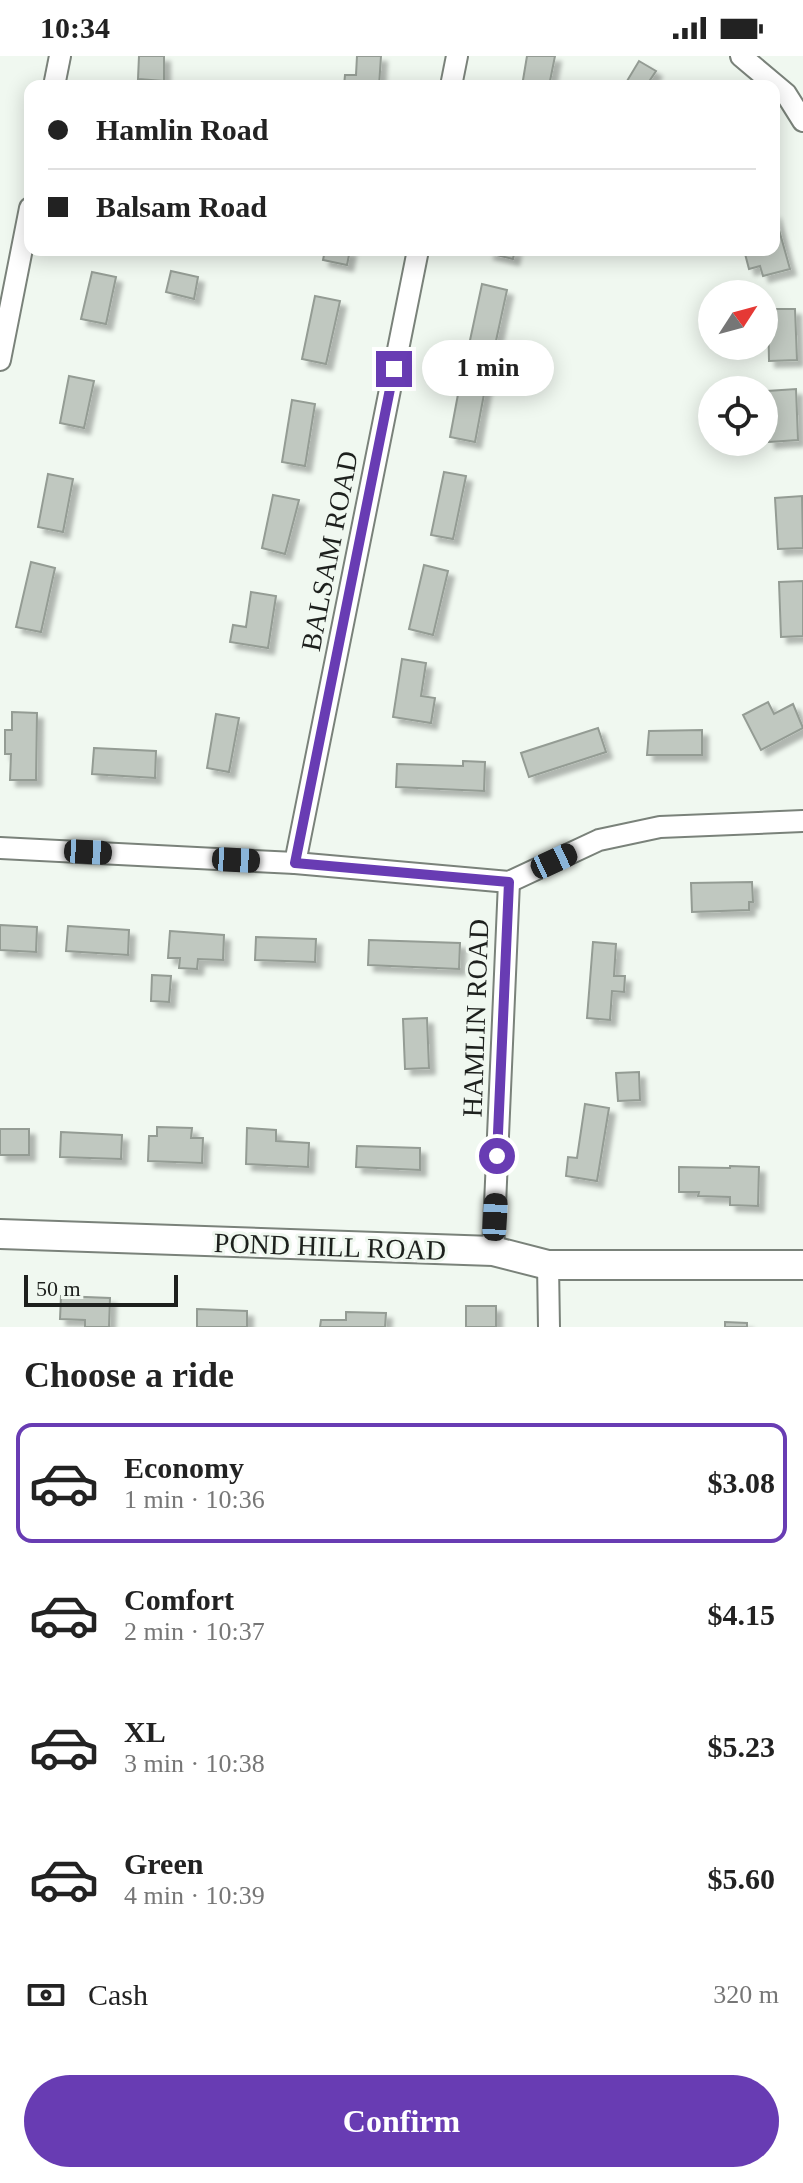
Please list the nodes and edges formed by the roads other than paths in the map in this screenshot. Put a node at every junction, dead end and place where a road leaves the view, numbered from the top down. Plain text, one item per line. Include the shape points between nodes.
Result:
1 (60, 56) edge
2 (457, 56) edge
3 (741, 56) edge
4 (55, 80) edge
5 (452, 80) edge
6 (769, 80) edge
7 (780, 89) edge
8 (803, 121) edge
9 (24, 238) edge
10 (417, 256) edge
11 (0, 360) edge
12 (803, 821) edge
13 (0, 848) edge
14 (295, 863) junction
15 (509, 882) junction
16 (0, 1234) edge
17 (493, 1251) junction
18 (548, 1265) junction
19 (803, 1265) edge
20 (549, 1327) edge

1 - 4 street
2 - 5 street
3 - 6 street
7 - 8 street
9 - 11 street
10 - 14 street, BALSAM ROAD
12 - 15 street via 660,827 599,840
13 - 14 street
14 - 15 street
15 - 17 street, HAMLIN ROAD
16 - 17 main road, POND HILL ROAD
17 - 18 main road, POND HILL ROAD
18 - 19 main road, POND HILL ROAD
18 - 20 street

